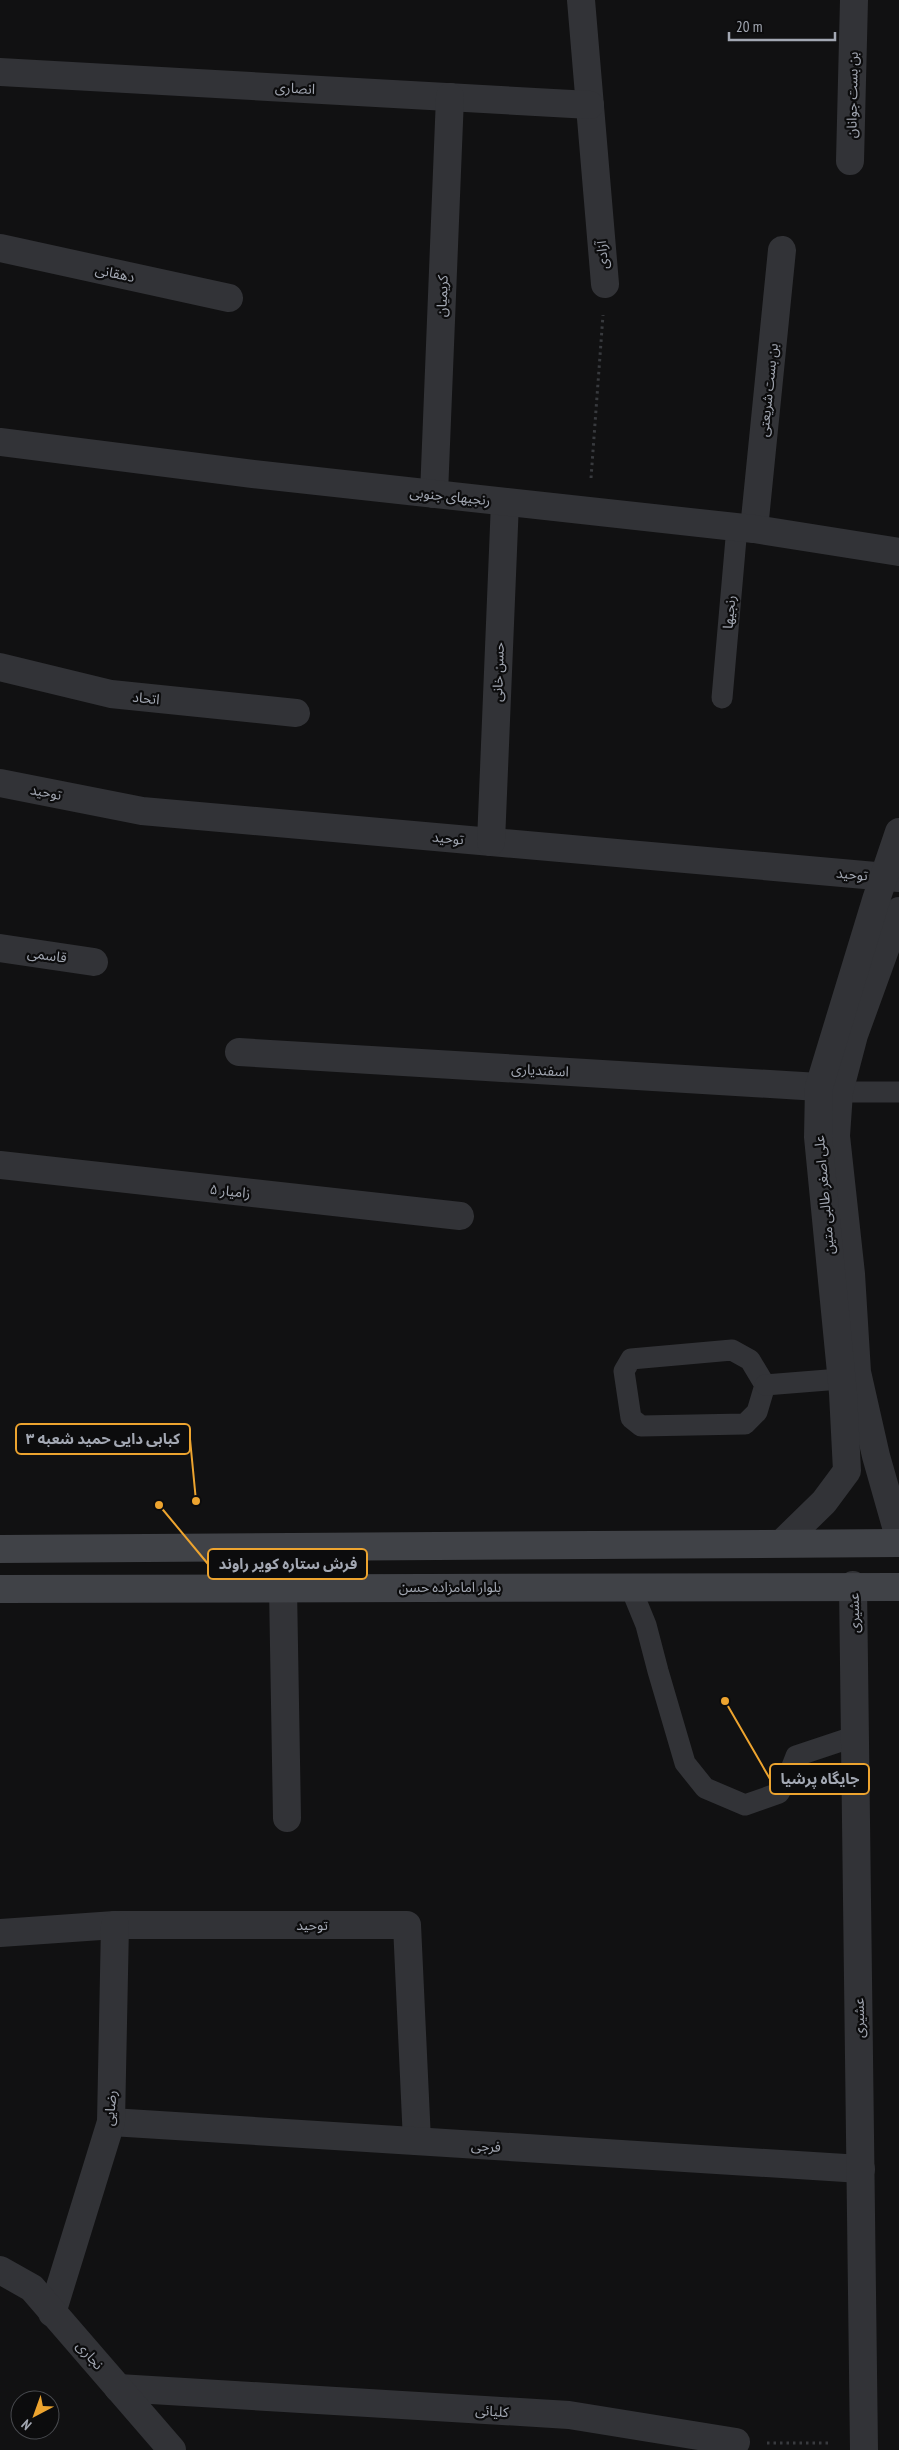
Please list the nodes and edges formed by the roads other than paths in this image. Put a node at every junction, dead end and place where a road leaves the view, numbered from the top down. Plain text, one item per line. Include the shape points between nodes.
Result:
1 (581, 0) edge
2 (854, 0) edge
3 (0, 72) edge
4 (450, 97) junction
5 (590, 105) junction
6 (850, 161) dead end
7 (0, 248) edge
8 (782, 250) dead end
9 (605, 284) road end
10 (230, 298) dead end
11 (0, 442) edge
12 (434, 494) junction
13 (505, 502) junction
14 (746, 528) junction
15 (899, 552) edge
16 (0, 667) edge
17 (722, 698) dead end
18 (296, 713) dead end
19 (0, 782) edge
20 (899, 832) edge
21 (491, 842) junction
22 (891, 877) edge
23 (897, 926) edge
24 (0, 948) edge
25 (94, 962) dead end
26 (239, 1052) dead end
27 (829, 1089) junction
28 (899, 1092) edge
29 (0, 1165) edge
30 (460, 1216) dead end
31 (840, 1379) junction
32 (765, 1384) junction
33 (899, 1537) edge
34 (782, 1543) junction
35 (899, 1543) edge
36 (0, 1549) edge
37 (853, 1585) junction
38 (630, 1586) junction
39 (899, 1586) edge
40 (284, 1588) junction
41 (0, 1589) edge
42 (856, 1736) junction
43 (287, 1818) dead end
44 (116, 1925) junction
45 (0, 1933) edge
46 (111, 2122) junction
47 (417, 2141) junction
48 (861, 2169) junction
49 (0, 2270) edge
50 (52, 2312) junction
51 (118, 2388) junction
52 (736, 2442) road end
53 (864, 2447) edge
54 (172, 2450) edge

1 - 5 street, آزادی
2 - 6 street, بن بست جوانان
3 - 4 street, انصاری
4 - 5 street, انصاری
4 - 12 street, کریمیان
5 - 9 street, آزادی
7 - 10 street, دهقانی
8 - 14 street, بن بست شریعتی
11 - 12 street, رنجیهای جنوبی
12 - 13 street, رنجیهای جنوبی
13 - 14 street, رنجیهای جنوبی
13 - 21 street, حسن خانی
14 - 15 street, رنجیهای جنوبی
14 - 17 lane, رنجیها
16 - 18 street, اتحاد via 111,694
19 - 21 street, توحید via 142,811
20 - 22 street, علی اصغر طالبی متین
21 - 22 street, توحید
22 - 27 street, علی اصغر طالبی متین
23 - 27 street, علی اصغر طالبی متین
24 - 25 street, قاسمی
26 - 27 street, اسفندیاری
27 - 28 lane
27 - 31 street, علی اصغر طالبی متین via 818,1137
27 - 33 street, علی اصغر طالبی متین via 851,1274 857,1372
29 - 30 street, زامیار ۵
31 - 32 lane
31 - 34 street, علی اصغر طالبی متین via 847,1472 824,1502
32 - 32 lane via 750,1360 732,1350 631,1359 624,1371 631,1418 641,1426 745,1424 757,1412
34 - 35 main road
34 - 36 main road
37 - 38 main road, بلوار امامزاده حسن
37 - 39 main road, بلوار امامزاده حسن
37 - 42 street, عشیری
38 - 40 main road, بلوار امامزاده حسن
38 - 42 lane via 646,1625 685,1763 705,1788 745,1805 779,1793 796,1756
40 - 41 main road, بلوار امامزاده حسن
40 - 43 street
42 - 48 street, عشیری
44 - 45 street, توحید
44 - 46 street, رضایی
44 - 47 street, توحید via 407,1925
46 - 47 street, فرجی
46 - 50 street, رضایی
47 - 48 street, فرجی
48 - 53 street, عشیری
49 - 50 street, نجاری via 32,2288
50 - 51 street, نجاری
51 - 52 street, کلیائی via 569,2416
51 - 54 street, نجاری

